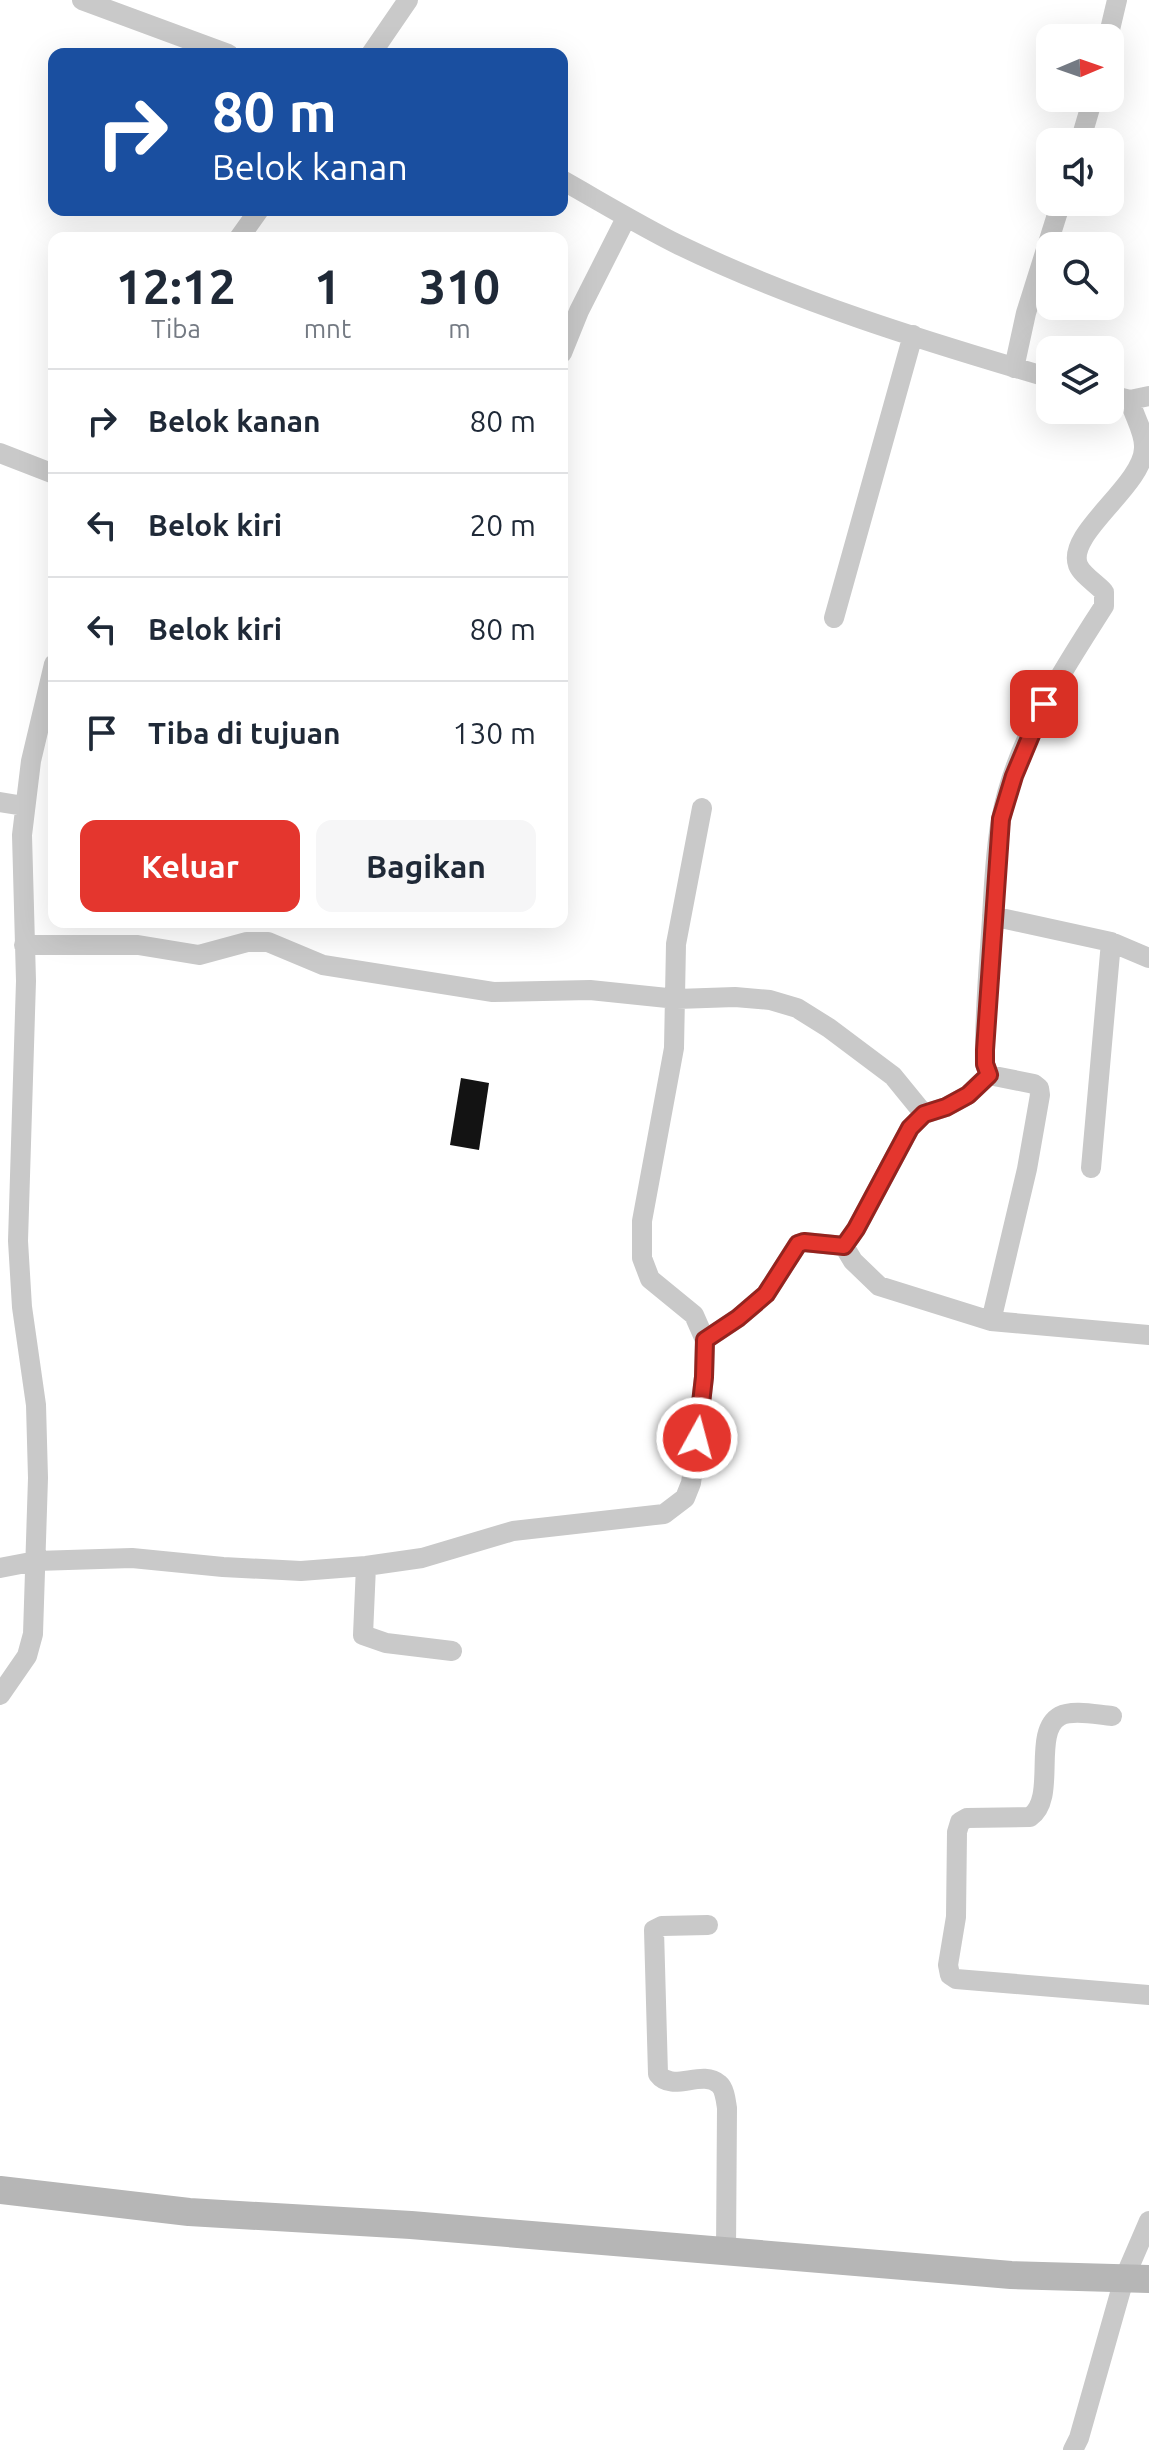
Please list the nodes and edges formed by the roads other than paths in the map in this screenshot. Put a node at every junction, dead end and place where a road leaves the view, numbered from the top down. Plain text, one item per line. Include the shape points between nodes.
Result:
1 (82, 0) edge
2 (408, 0) edge
3 (1117, 0) edge
4 (1111, 24) edge
5 (212, 48) edge
6 (381, 48) edge
7 (568, 184) edge
8 (1057, 216) edge
9 (626, 218) junction
10 (913, 335) junction
11 (568, 338) edge
12 (1014, 368) junction
13 (1036, 374) edge
14 (1130, 397) edge
15 (0, 453) edge
16 (48, 472) edge
17 (834, 618) dead end
18 (48, 689) edge
19 (0, 802) edge
20 (24, 806) junction
21 (702, 808) dead end
22 (992, 916) junction
23 (1111, 942) junction
24 (24, 945) junction
25 (1149, 958) edge
26 (677, 999) junction
27 (989, 1075) junction
28 (924, 1114) junction
29 (1091, 1168) dead end
30 (844, 1246) junction
31 (991, 1321) junction
32 (1149, 1335) edge
33 (705, 1340) junction
34 (36, 1561) junction
35 (366, 1566) junction
36 (0, 1568) edge
37 (452, 1651) dead end
38 (0, 1695) edge
39 (1112, 1716) dead end
40 (708, 1925) dead end
41 (1149, 1995) edge
42 (0, 2190) edge
43 (1149, 2221) edge
44 (726, 2251) junction
45 (1136, 2279) edge
46 (1073, 2450) edge

1 - 5 street
2 - 6 street
3 - 4 street
7 - 9 street
8 - 12 street
9 - 10 street via 847,315
9 - 11 street
10 - 12 street
10 - 17 street
12 - 13 street
14 - 22 street via 1143,438 1142,459 1081,540 1077,557 1079,568 1104,592 1104,606 1055,683 1014,776 1001,819
15 - 16 street
18 - 20 street
19 - 20 street
20 - 24 street
21 - 26 street via 676,944
22 - 23 street
22 - 27 street via 985,1050
23 - 25 street
23 - 29 street
24 - 26 street via 138,945 199,955 268,942 323,965 493,992 590,990
24 - 34 street via 18,1241 36,1405
26 - 28 street via 735,997 797,1008 893,1076
26 - 33 street via 674,1048 642,1221 642,1258 650,1279 694,1315
27 - 28 street via 968,1095
27 - 31 street via 1034,1084 1040,1095
28 - 30 street via 910,1128
30 - 31 street via 879,1286
30 - 33 street via 798,1244 766,1294
31 - 32 street
33 - 35 street via 691,1483 674,1509 513,1531 422,1558
34 - 35 street via 132,1558 301,1571
34 - 36 street
34 - 38 street via 33,1634 27,1656
35 - 37 street via 363,1635
39 - 41 street via 1070,1714 1053,1724 1037,1813 960,1822 948,1965 956,1979
40 - 44 street via 654,1930 658,2074 669,2082 707,2079 722,2089 727,2108
42 - 44 street via 189,2212
43 - 45 street
44 - 45 street via 1011,2275
45 - 46 street

